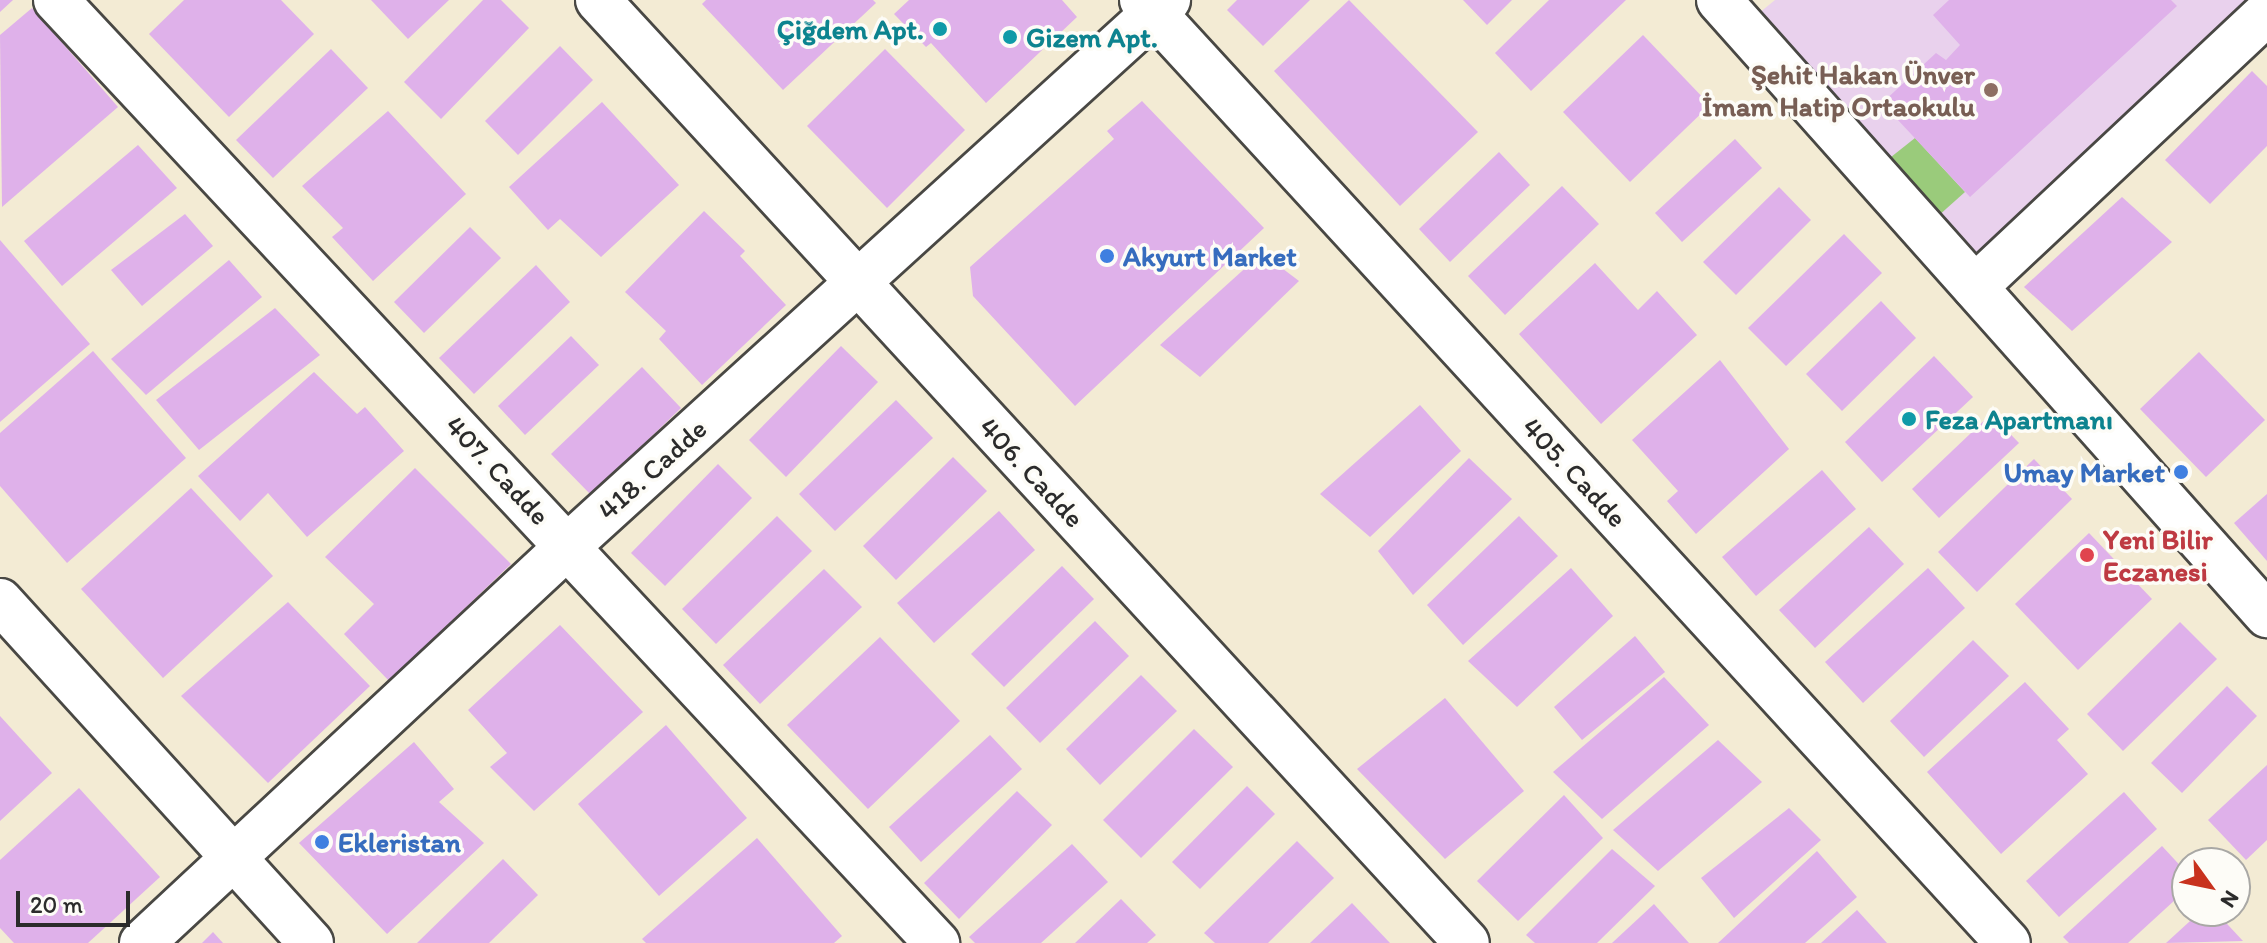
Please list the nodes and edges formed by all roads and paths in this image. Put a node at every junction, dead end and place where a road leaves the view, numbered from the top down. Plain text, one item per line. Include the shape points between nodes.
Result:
1 (56, 0) edge
2 (598, 0) edge
3 (1154, 4) edge
4 (1736, 5) edge
5 (2267, 13) edge
6 (857, 282) junction
7 (1975, 287) junction
8 (569, 545) junction
9 (0, 601) edge
10 (2267, 615) edge
11 (232, 858) junction
12 (142, 943) edge
13 (311, 943) edge
14 (937, 943) edge
15 (1467, 943) edge
16 (2008, 943) edge

1 - 8 street, 407. Cadde
2 - 6 street, 406. Cadde
3 - 6 street, 418. Cadde
3 - 16 street, 405. Cadde
4 - 7 street
5 - 7 street
6 - 8 street, 418. Cadde
6 - 15 street, 406. Cadde
7 - 10 street
8 - 11 street, 418. Cadde
8 - 14 street, 407. Cadde
9 - 11 street
11 - 12 street, 418. Cadde
11 - 13 street

